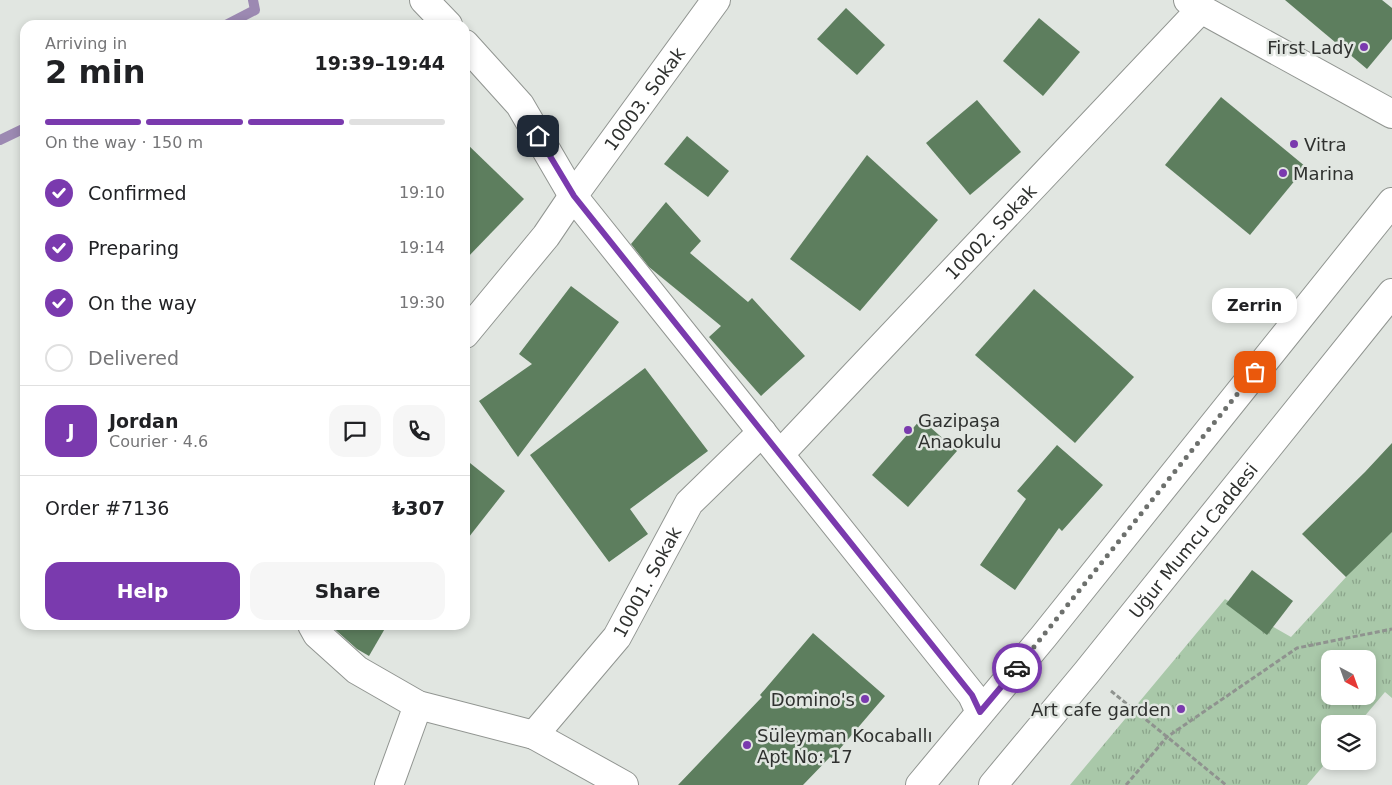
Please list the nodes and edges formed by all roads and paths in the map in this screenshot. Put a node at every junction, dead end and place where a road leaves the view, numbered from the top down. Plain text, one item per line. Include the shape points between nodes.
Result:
1 (424, 0) edge
2 (716, 0) edge
3 (1195, 4) edge
4 (443, 20) edge
5 (470, 50) edge
6 (1392, 114) edge
7 (574, 196) junction
8 (1392, 202) edge
9 (1392, 292) edge
10 (470, 328) edge
11 (762, 432) junction
12 (780, 454) junction
13 (1392, 629) edge
14 (315, 630) edge
15 (1087, 672) junction
16 (418, 705) junction
17 (980, 712) junction
18 (534, 735) junction
19 (1167, 737) junction
20 (389, 785) edge
21 (624, 785) edge
22 (920, 785) edge
23 (993, 785) edge
24 (1126, 785) edge
25 (1226, 785) edge

1 - 4 street
2 - 7 street, 10003. Sokak
3 - 6 street
3 - 12 street, 10002. Sokak
5 - 7 street via 520,105
7 - 10 street, 10003. Sokak via 546,236
7 - 11 street
8 - 17 street
9 - 15 street, Uğur Mumcu Caddesi
11 - 12 street
11 - 18 street, 10001. Sokak via 689,503 617,637
12 - 17 street via 972,695
13 - 19 path via 1297,648
14 - 16 street via 357,670
15 - 19 path
15 - 23 street, Uğur Mumcu Caddesi
16 - 18 street
16 - 20 street
17 - 22 street
18 - 21 street
19 - 24 path
19 - 25 path

